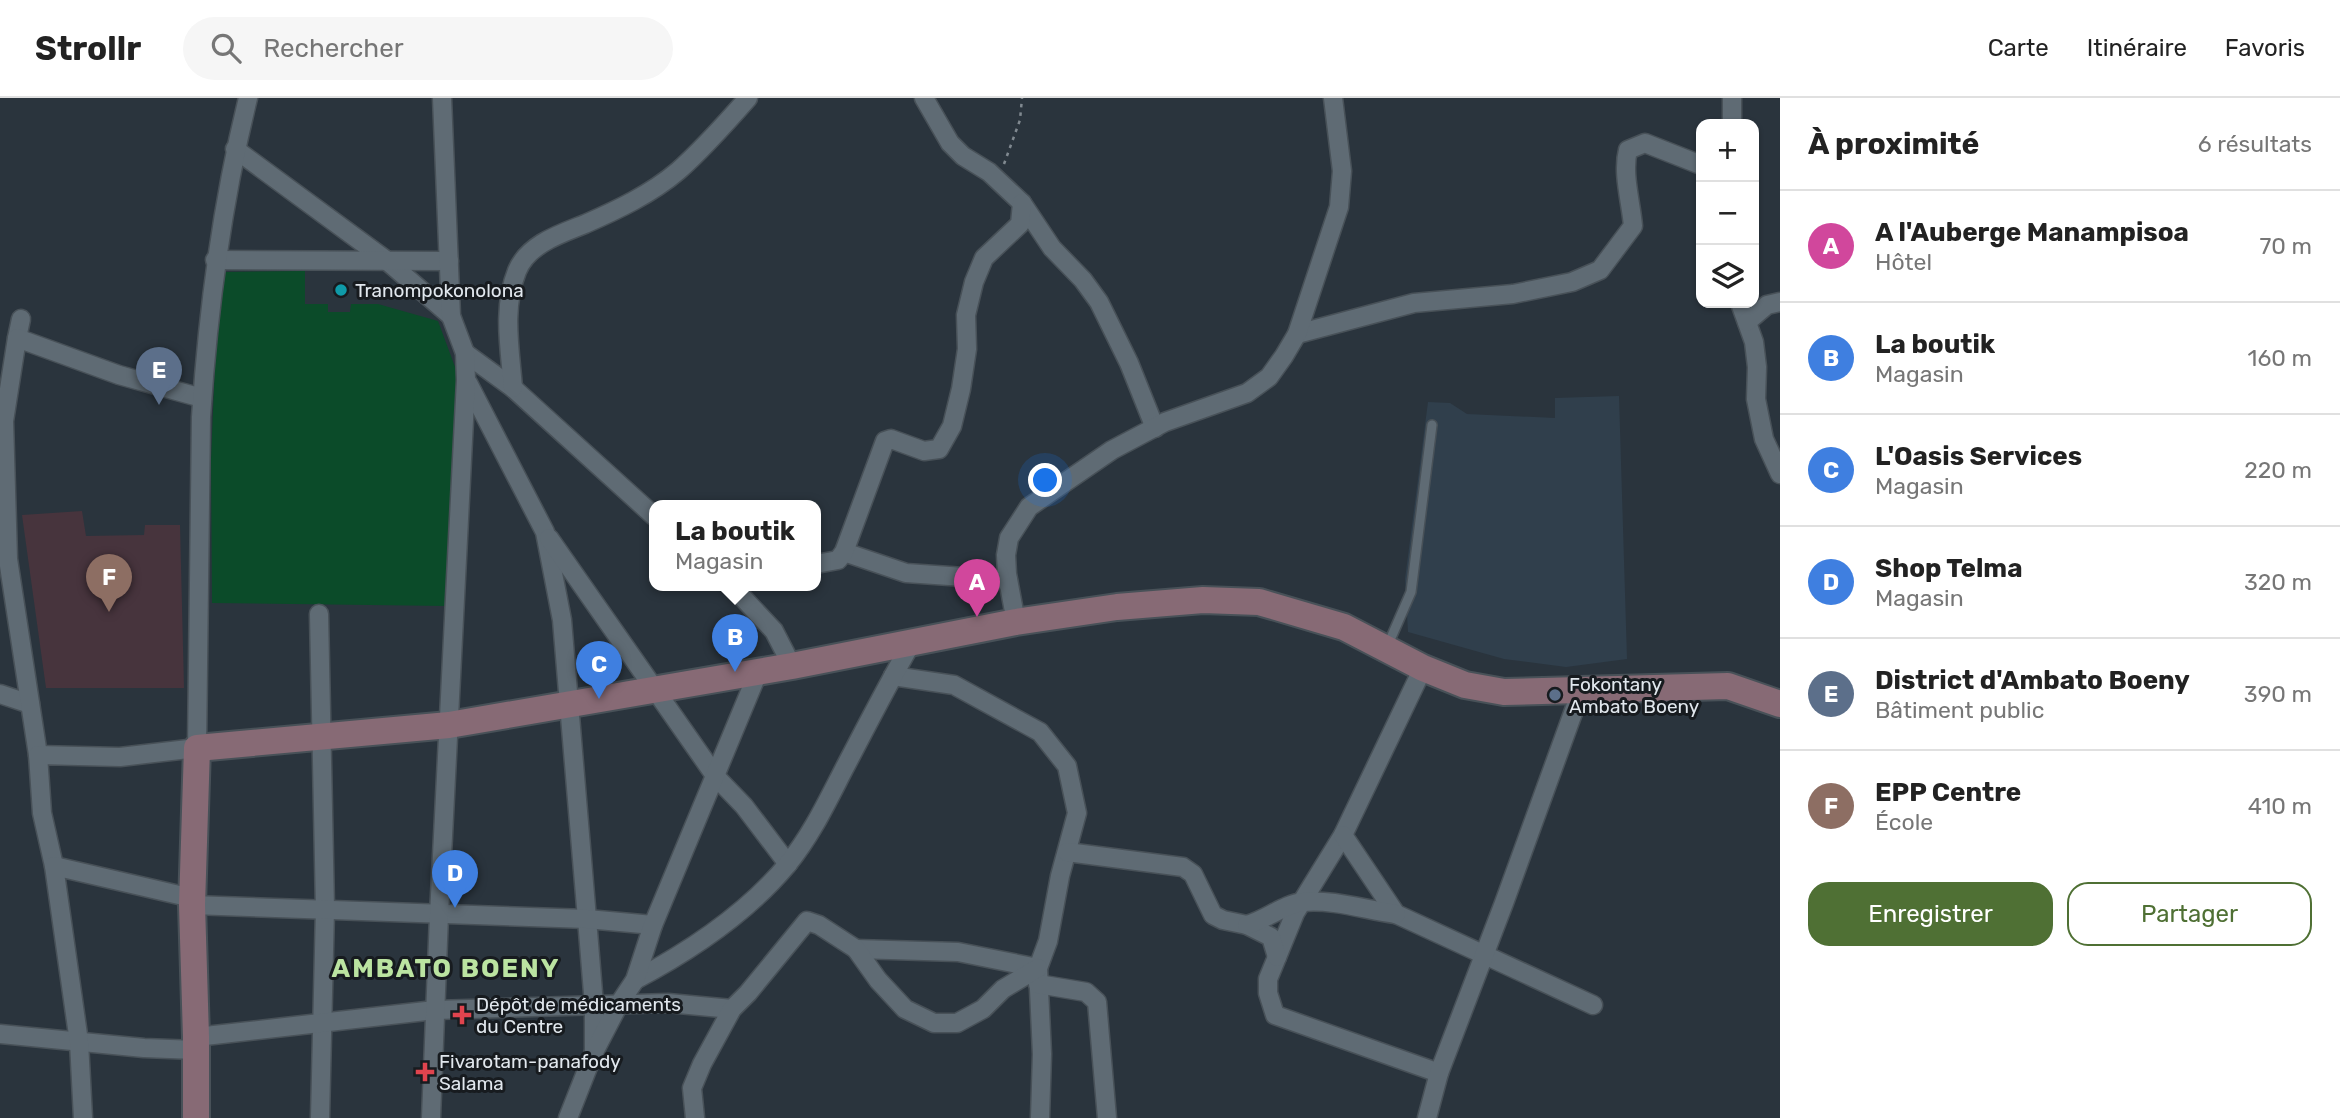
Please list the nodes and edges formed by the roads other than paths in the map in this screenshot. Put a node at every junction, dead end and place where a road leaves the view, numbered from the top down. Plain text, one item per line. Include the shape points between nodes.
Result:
1 (248, 98) edge
2 (442, 98) edge
3 (748, 98) edge
4 (924, 98) edge
5 (1333, 98) edge
6 (1732, 98) edge
7 (1732, 119) edge
8 (235, 149) junction
9 (1696, 163) edge
10 (1022, 203) junction
11 (215, 260) junction
12 (386, 260) junction
13 (449, 261) junction
14 (1780, 302) edge
15 (1742, 308) edge
16 (451, 316) junction
17 (21, 319) dead end
18 (1747, 323) junction
19 (1297, 334) junction
20 (17, 338) junction
21 (465, 353) junction
22 (466, 380) junction
23 (513, 388) junction
24 (202, 398) junction
25 (1432, 425) dead end
26 (1155, 428) junction
27 (1780, 474) edge
28 (649, 511) edge
29 (545, 532) junction
30 (844, 552) junction
31 (821, 563) edge
32 (1008, 580) junction
33 (741, 591) edge
34 (319, 614) dead end
35 (1016, 622) junction
36 (912, 642) junction
37 (1386, 649) junction
38 (792, 666) junction
39 (1423, 668) junction
40 (759, 670) junction
41 (892, 676) junction
42 (655, 691) junction
43 (1581, 691) junction
44 (0, 694) edge
45 (30, 704) junction
46 (1780, 704) edge
47 (569, 705) junction
48 (449, 725) junction
49 (322, 738) junction
50 (197, 748) junction
51 (38, 755) junction
52 (716, 777) junction
53 (1343, 835) junction
54 (1066, 852) junction
55 (788, 864) junction
56 (54, 866) junction
57 (192, 902) junction
58 (1301, 902) junction
59 (325, 909) junction
60 (1395, 914) junction
61 (439, 915) junction
62 (587, 919) junction
63 (653, 925) junction
64 (1247, 925) junction
65 (856, 949) junction
66 (1483, 954) junction
67 (1277, 957) junction
68 (1038, 976) junction
69 (635, 980) junction
70 (619, 1004) junction
71 (594, 1005) junction
72 (1593, 1005) dead end
73 (732, 1009) junction
74 (435, 1010) junction
75 (323, 1023) junction
76 (0, 1034) edge
77 (79, 1042) junction
78 (196, 1044) junction
79 (594, 1052) junction
80 (1439, 1073) junction
81 (83, 1118) edge
82 (196, 1118) edge
83 (320, 1118) edge
84 (431, 1118) edge
85 (568, 1118) edge
86 (695, 1118) edge
87 (1040, 1118) edge
88 (1107, 1118) edge
89 (1427, 1118) edge

1 - 8 street
2 - 13 street
3 - 23 street via 721,130 652,190 531,250 517,270 508,305
4 - 10 street via 950,143
5 - 19 street via 1342,171 1339,207
6 - 7 street
8 - 11 street
8 - 12 street
9 - 19 street via 1645,144 1628,150 1625,164 1633,226 1600,270 1572,282 1413,303
10 - 26 street via 1052,248 1099,302
10 - 30 street via 1020,224 984,258 974,282 952,426 939,449 924,451 885,441
11 - 12 street
11 - 24 street
12 - 13 street
12 - 16 street
13 - 16 street
14 - 18 street via 1767,305
15 - 18 street
16 - 21 street
17 - 20 street
18 - 27 street via 1754,342 1756,399 1764,439
19 - 26 street via 1269,377 1247,393
20 - 24 street via 119,375
20 - 45 street via 4,421 8,545
21 - 22 street
21 - 23 street
22 - 29 street
22 - 48 street
23 - 28 street
24 - 50 street
25 - 37 lane via 1411,592
26 - 32 street via 1112,450 1029,507 1009,538
29 - 42 street
29 - 47 street via 562,620
30 - 31 street via 838,560
30 - 32 street via 906,573
32 - 35 street
33 - 38 street via 774,631
34 - 49 street
35 - 36 street
35 - 37 street via 1117,607 1203,600 1259,602 1344,627
36 - 38 street
36 - 41 street
37 - 39 street
38 - 40 street
39 - 43 street via 1465,685 1504,692
39 - 53 street
40 - 42 street
40 - 52 street
41 - 54 street via 954,685 1040,732 1067,766 1077,813
41 - 55 street via 819,818
42 - 47 street
42 - 52 street
43 - 46 street via 1728,686
43 - 66 street
44 - 45 street
45 - 51 street
47 - 48 street
47 - 62 street
48 - 49 street
48 - 61 street
49 - 50 street
49 - 59 street
50 - 51 street via 120,757
50 - 57 street
51 - 56 street via 41,813
52 - 55 street
52 - 63 street
53 - 58 street
53 - 60 street
54 - 64 street via 1182,867 1193,874 1213,915
54 - 68 street
55 - 69 street via 736,915 676,959
56 - 57 street
56 - 77 street
57 - 59 street
57 - 78 street
58 - 60 street
58 - 64 street
58 - 67 street
59 - 61 street
59 - 75 street
60 - 66 street
61 - 62 street
61 - 74 street
62 - 63 street
62 - 71 street
63 - 69 street
64 - 67 street via 1271,937
65 - 68 street via 958,952
65 - 68 street via 905,1009 934,1023 957,1023 983,1009 1003,989
65 - 73 street via 807,921
66 - 72 street
66 - 80 street
67 - 80 street via 1268,979 1275,1015
68 - 87 street
68 - 88 street via 1086,992 1097,1002
69 - 70 street
70 - 71 street
70 - 73 street
70 - 79 street
71 - 74 street
71 - 79 street
73 - 86 street via 692,1088
74 - 75 street
74 - 84 street
75 - 78 street
75 - 83 street
76 - 77 street
77 - 78 street via 144,1048
77 - 81 street
78 - 82 street
79 - 85 street
80 - 89 street

